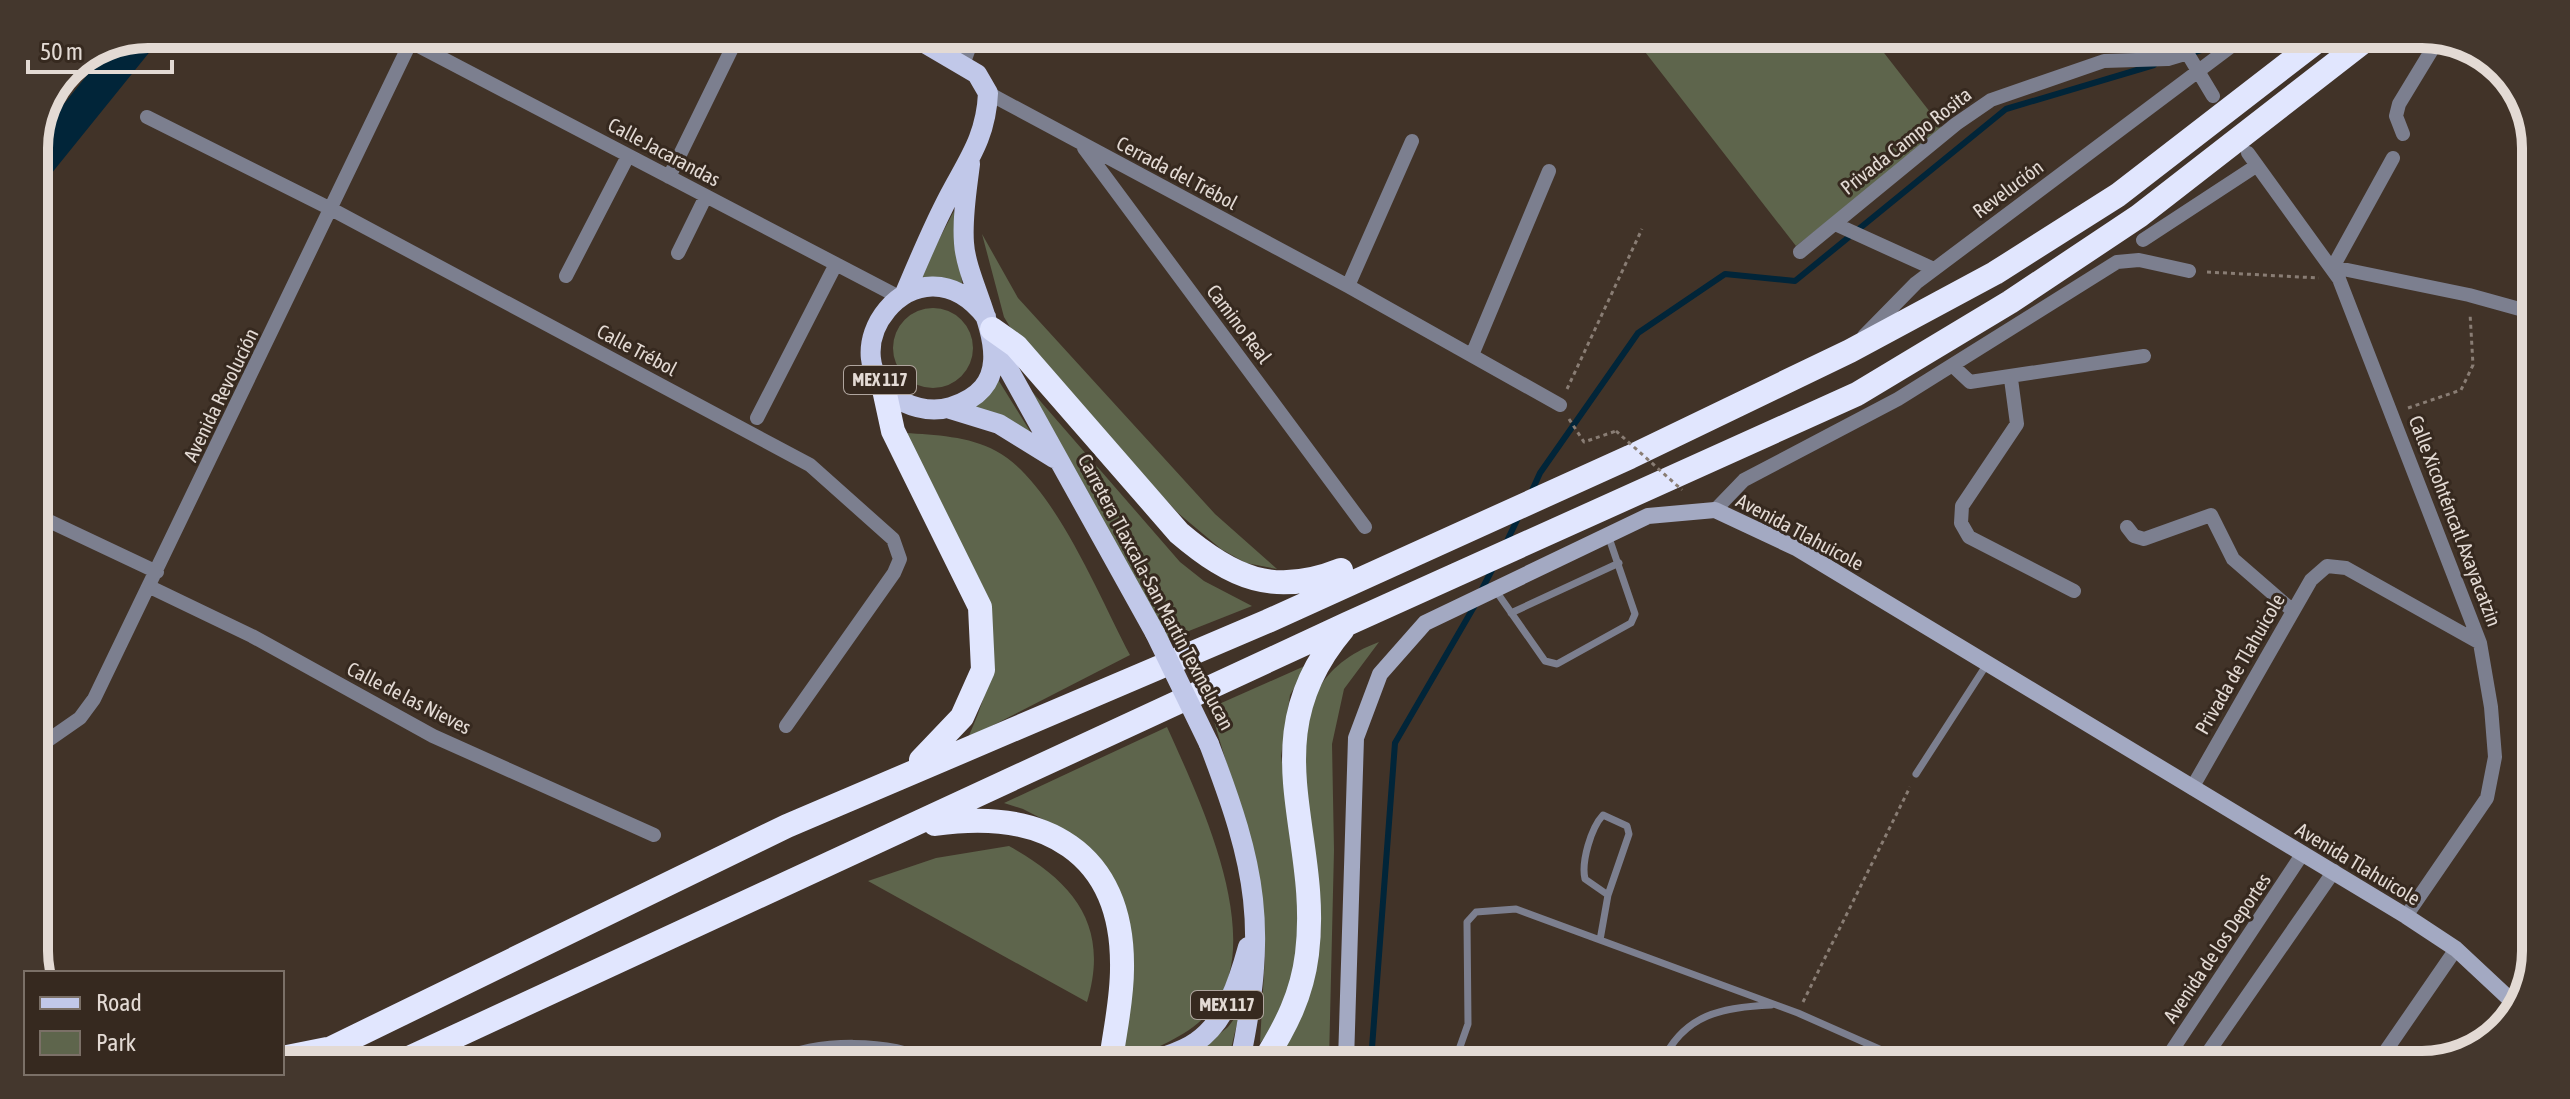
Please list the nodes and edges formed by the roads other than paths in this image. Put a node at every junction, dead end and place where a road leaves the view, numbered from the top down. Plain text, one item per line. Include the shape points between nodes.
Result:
1 (409, 48) edge
2 (430, 48) edge
3 (732, 48) edge
4 (933, 48) edge
5 (969, 48) edge
6 (2183, 48) edge
7 (2185, 48) edge
8 (2229, 48) edge
9 (2308, 48) edge
10 (2355, 48) edge
11 (2432, 49) edge
12 (963, 65) junction
13 (2199, 69) junction
14 (988, 93) junction
15 (2213, 96) dead end
16 (147, 117) dead end
17 (2403, 134) dead end
18 (1412, 141) dead end
19 (1081, 145) junction
20 (628, 156) junction
21 (2393, 158) dead end
22 (970, 164) junction
23 (1549, 171) dead end
24 (669, 177) junction
25 (706, 196) junction
26 (333, 210) junction
27 (1835, 224) junction
28 (2143, 240) dead end
29 (1800, 252) dead end
30 (678, 253) dead end
31 (836, 264) junction
32 (1934, 269) junction
33 (2189, 271) road end
34 (2336, 273) junction
35 (566, 276) dead end
36 (1348, 286) junction
37 (902, 295) junction
38 (2522, 310) edge
39 (991, 330) junction
40 (1850, 351) junction
41 (1472, 355) junction
42 (2144, 356) dead end
43 (1954, 367) junction
44 (2011, 379) junction
45 (883, 385) junction
46 (1560, 405) road end
47 (947, 408) junction
48 (757, 418) dead end
49 (1061, 462) junction
50 (1715, 510) junction
51 (48, 521) edge
52 (1365, 527) dead end
53 (2127, 527) dead end
54 (1608, 535) junction
55 (1432, 544) junction
56 (1619, 563) junction
57 (157, 572) junction
58 (150, 587) junction
59 (1495, 589) junction
60 (2074, 591) dead end
61 (2293, 611) junction
62 (1511, 613) junction
63 (1347, 624) junction
64 (2480, 643) junction
65 (1987, 664) junction
66 (786, 726) dead end
67 (48, 740) edge
68 (1916, 774) road end
69 (891, 780) junction
70 (2192, 788) junction
71 (905, 831) junction
72 (654, 835) dead end
73 (2303, 853) junction
74 (2334, 871) junction
75 (1608, 895) junction
76 (1257, 916) junction
77 (2406, 916) junction
78 (1600, 940) junction
79 (2456, 949) junction
80 (2510, 999) edge
81 (1777, 1005) junction
82 (337, 1047) junction
83 (317, 1051) edge
84 (327, 1051) edge
85 (424, 1051) edge
86 (790, 1051) edge
87 (906, 1051) edge
88 (1112, 1051) edge
89 (1177, 1051) edge
90 (1242, 1051) edge
91 (1270, 1051) edge
92 (1349, 1051) edge
93 (1459, 1051) edge
94 (1669, 1051) edge
95 (1884, 1051) edge
96 (2171, 1051) edge
97 (2209, 1051) edge
98 (2386, 1051) edge

1 - 26 street, Avenida Revolución
2 - 20 street, Calle Jacarandas
3 - 24 street
4 - 12 main road
5 - 12 street
6 - 27 street, Privada Campo Rosita via 2168,59 2104,61 1991,100
7 - 13 street
8 - 13 street, Revelución
9 - 40 highway via 2118,195 1995,273
10 - 63 highway via 2139,216 1857,394
11 - 17 street via 2399,104 2396,116
12 - 14 main road via 977,74
13 - 15 street
13 - 32 street, Revelución
14 - 19 street, Cerrada del Trébol
14 - 22 main road, MEX 117
16 - 26 street, Calle Trébol
18 - 36 street
19 - 36 street, Cerrada del Trébol
19 - 52 street, Camino Real
20 - 24 street, Calle Jacarandas
20 - 35 street
21 - 34 street
22 - 37 main road, MEX 117 via 944,205
22 - 39 main road, Carretera Tlaxcala-San Martín Texmelucan / MEX 117 via 964,244
23 - 41 street
24 - 25 street, Calle Jacarandas
25 - 30 street
25 - 31 street, Calle Jacarandas
26 - 57 street, Avenida Revolución
26 - 66 street, Calle Trébol via 810,465 893,539 900,559 894,573
27 - 29 street, Privada Campo Rosita
27 - 32 street
28 - 34 street, Calle Xicohténcatl Axayacatzin via 2252,160
31 - 37 street, Calle Jacarandas
31 - 48 street
32 - 40 street, Revelución
33 - 43 street via 2139,260 2117,262
34 - 38 street via 2469,295
34 - 64 street, Calle Xicohténcatl Axayacatzin
36 - 41 street, Cerrada del Trébol
37 - 39 main road, MEX 117 via 944,288 968,298
37 - 45 main road, MEX 117 via 886,308 872,338 871,355
39 - 47 main road via 990,373 973,396
39 - 49 main road, Carretera Tlaxcala-San Martín Texmelucan / MEX 117
39 - 55 highway via 1016,346 1179,533 1238,576 1313,582 1380,555
40 - 55 highway via 1630,457
41 - 46 street, Cerrada del Trébol
42 - 44 street
43 - 44 street via 1970,382
43 - 50 street via 1744,480
44 - 60 street via 2017,424 1962,506 1961,523 1969,537
45 - 47 main road, MEX 117 via 912,406
45 - 69 highway via 893,431 980,607 983,670 962,717 930,755
47 - 49 main road, MEX 117 via 999,424
49 - 76 main road, Carretera Tlaxcala-San Martín Texmelucan / MEX 117, bridge via 1209,744 1239,822
50 - 54 main road, Avenida Tlahuicole via 1648,516
50 - 65 main road, Avenida Tlahuicole via 1796,548
51 - 57 street
53 - 61 street via 2144,539 2211,515 2233,559
54 - 56 lane
54 - 59 main road, Avenida Tlahuicole
55 - 69 highway via 1268,621
56 - 62 lane
56 - 62 lane via 1635,614 1631,623 1557,664 1545,661
57 - 58 street, Avenida Revolución
58 - 67 street, Avenida Revolución via 94,699 80,718
58 - 72 street, Calle de las Nieves via 252,636 433,736
59 - 62 lane
59 - 92 main road, Avenida Tlahuicole via 1425,623 1380,674 1356,738
61 - 64 street, Privada de Tlahuicole via 2311,580 2327,566 2346,568
61 - 70 street, Privada de Tlahuicole
63 - 71 highway
63 - 91 highway via 1313,672 1295,718 1293,771 1308,908 1307,952 1293,1011
64 - 77 street, Calle Xicohténcatl Axayacatzin via 2495,757 2487,798
65 - 68 lane
65 - 70 main road, Avenida Tlahuicole
69 - 82 highway
70 - 73 main road, Avenida Tlahuicole
71 - 85 highway
71 - 88 highway via 951,821 1016,823 1052,833 1093,866 1111,899 1121,947
73 - 74 main road, Avenida Tlahuicole
73 - 96 street, Avenida de los Deportes
74 - 77 main road, Avenida Tlahuicole
74 - 97 street
75 - 75 lane via 1629,834 1627,826 1603,815 1596,822 1583,871 1585,879
75 - 78 lane
76 - 89 main road, MEX 117 via 1219,1018 1196,1043
76 - 90 main road, Carretera Tlaxcala-San Martín Texmelucan / MEX 117
77 - 79 main road, Avenida Tlahuicole
78 - 81 lane
78 - 93 lane via 1516,909 1476,912 1467,922 1468,1024
79 - 80 main road, Avenida Tlahuicole
79 - 98 street
81 - 94 lane via 1730,1007 1685,1026
81 - 95 lane
82 - 83 highway
82 - 84 highway
86 - 87 lane via 883,1043

